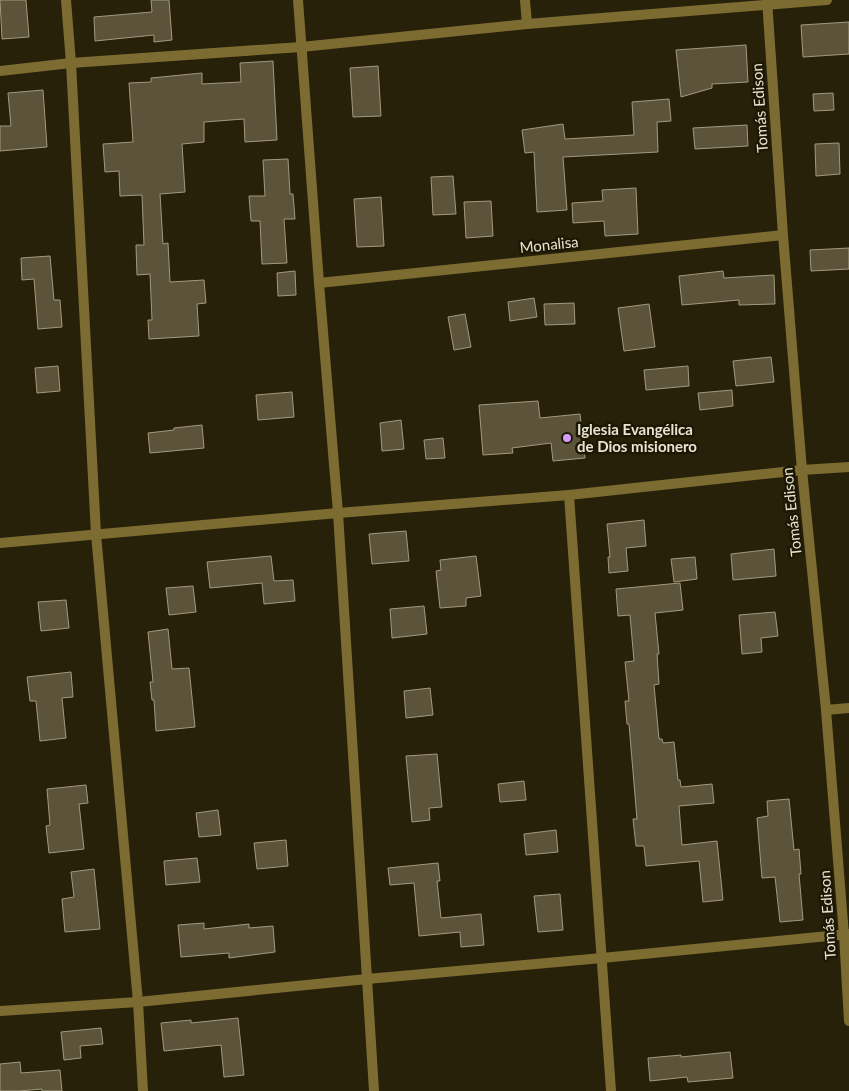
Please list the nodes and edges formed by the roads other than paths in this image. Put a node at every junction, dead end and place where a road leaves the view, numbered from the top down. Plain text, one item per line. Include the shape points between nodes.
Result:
1 (66, 0) edge
2 (298, 0) edge
3 (525, 0) edge
4 (827, 0) edge
5 (767, 2) edge
6 (527, 24) junction
7 (301, 46) junction
8 (71, 63) junction
9 (0, 71) edge
10 (783, 235) junction
11 (319, 283) junction
12 (849, 467) edge
13 (802, 470) junction
14 (569, 495) junction
15 (338, 513) junction
16 (96, 534) junction
17 (0, 543) edge
18 (849, 708) edge
19 (826, 710) junction
20 (847, 935) edge
21 (602, 958) junction
22 (367, 979) junction
23 (138, 1002) junction
24 (0, 1011) edge
25 (849, 1021) edge
26 (143, 1091) edge
27 (374, 1091) edge
28 (611, 1091) edge

1 - 8 street
2 - 7 street
3 - 6 street
4 - 5 street
5 - 6 street
5 - 10 street, Tomás Edison
6 - 7 street
7 - 8 street
7 - 11 street
8 - 9 street
8 - 16 street
10 - 11 street, Monalisa
10 - 13 street, Tomás Edison
11 - 15 street
12 - 13 street
13 - 14 street
13 - 19 street, Tomás Edison
14 - 15 street
14 - 21 street
15 - 16 street
15 - 22 street
16 - 17 street
16 - 23 street
18 - 19 street
19 - 20 street, Tomás Edison
20 - 21 street
20 - 25 street, Tomás Edison
21 - 22 street
21 - 28 street
22 - 23 street
22 - 27 street
23 - 24 street
23 - 26 street

